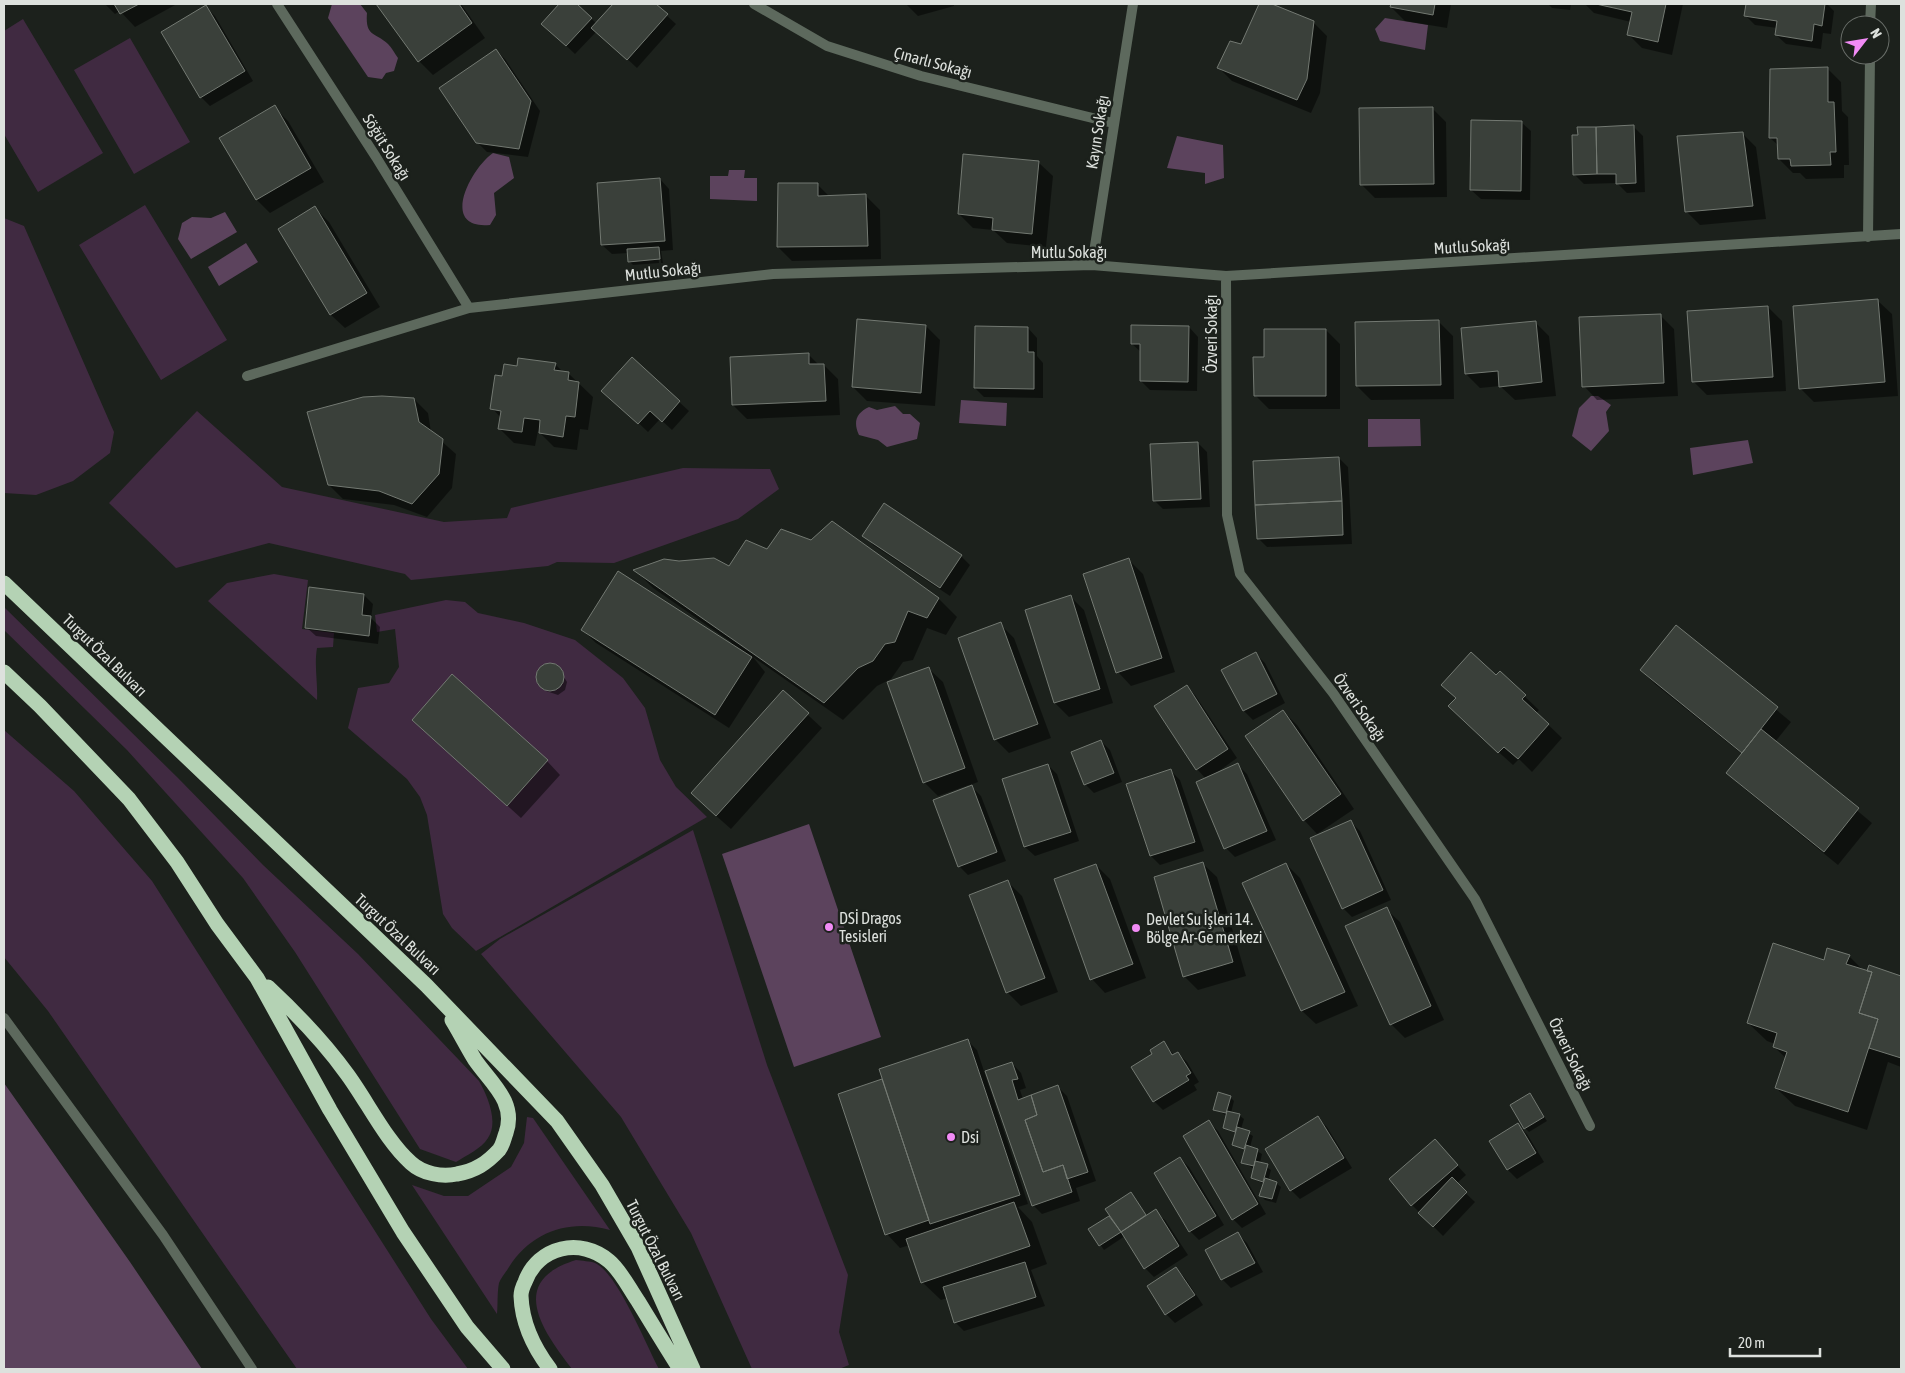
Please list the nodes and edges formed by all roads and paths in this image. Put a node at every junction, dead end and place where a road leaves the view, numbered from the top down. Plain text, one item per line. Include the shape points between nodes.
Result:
1 (276, 4) edge
2 (754, 4) edge
3 (1133, 4) edge
4 (1870, 65) edge
5 (1113, 123) junction
6 (1901, 234) edge
7 (1868, 237) junction
8 (1092, 266) junction
9 (1226, 276) junction
10 (469, 308) junction
11 (247, 376) dead end
12 (4, 583) edge
13 (4, 672) edge
14 (257, 978) junction
15 (438, 997) junction
16 (4, 1018) edge
17 (1590, 1126) dead end
18 (252, 1369) edge
19 (504, 1369) edge
20 (550, 1369) edge
21 (680, 1369) edge
22 (693, 1369) edge

1 - 10 street, Söğüt Sokağı
2 - 5 street, Çınarlı Sokağı via 827,46 921,76
3 - 5 street, Kayın Sokağı
4 - 7 street
5 - 8 street, Kayın Sokağı
6 - 7 street, Mutlu Sokağı
7 - 9 street, Mutlu Sokağı
8 - 9 street, Mutlu Sokağı
8 - 10 street, Mutlu Sokağı via 772,274
9 - 17 street, Özveri Sokağı via 1227,515 1240,574 1333,694 1475,899
10 - 11 street, Mutlu Sokağı
12 - 15 highway, Turgut Özal Bulvarı
13 - 14 highway via 129,799
14 - 15 highway via 309,1027 412,1164 432,1174 450,1176 468,1172 487,1162 501,1147 507,1129 508,1109 497,1086 476,1061
14 - 19 highway via 402,1232 467,1326
15 - 22 highway, Turgut Özal Bulvarı via 557,1121 602,1185 638,1247
16 - 18 street via 163,1235
20 - 21 highway via 527,1330 520,1294 528,1272 542,1258 569,1246 586,1248 609,1261

